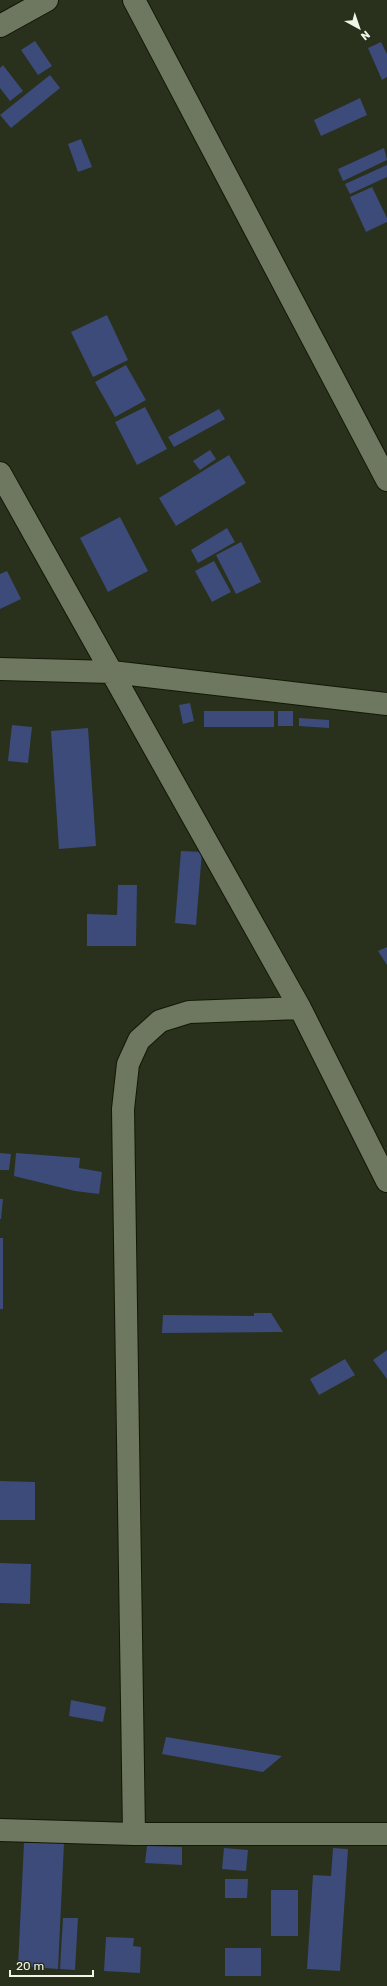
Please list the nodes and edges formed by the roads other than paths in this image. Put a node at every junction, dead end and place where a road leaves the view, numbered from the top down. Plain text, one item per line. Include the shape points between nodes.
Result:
1 (47, 0) edge
2 (134, 0) edge
3 (0, 26) edge
4 (0, 473) edge
5 (387, 480) edge
6 (0, 669) edge
7 (112, 672) junction
8 (387, 704) edge
9 (300, 1008) junction
10 (387, 1181) edge
11 (0, 1830) edge
12 (134, 1834) junction
13 (387, 1834) edge

1 - 3 street
2 - 5 street
4 - 7 street
6 - 7 street
7 - 8 street
7 - 9 street
9 - 10 street
9 - 12 street via 189,1012 160,1021 139,1040 128,1064 123,1108
11 - 12 street
12 - 13 street

